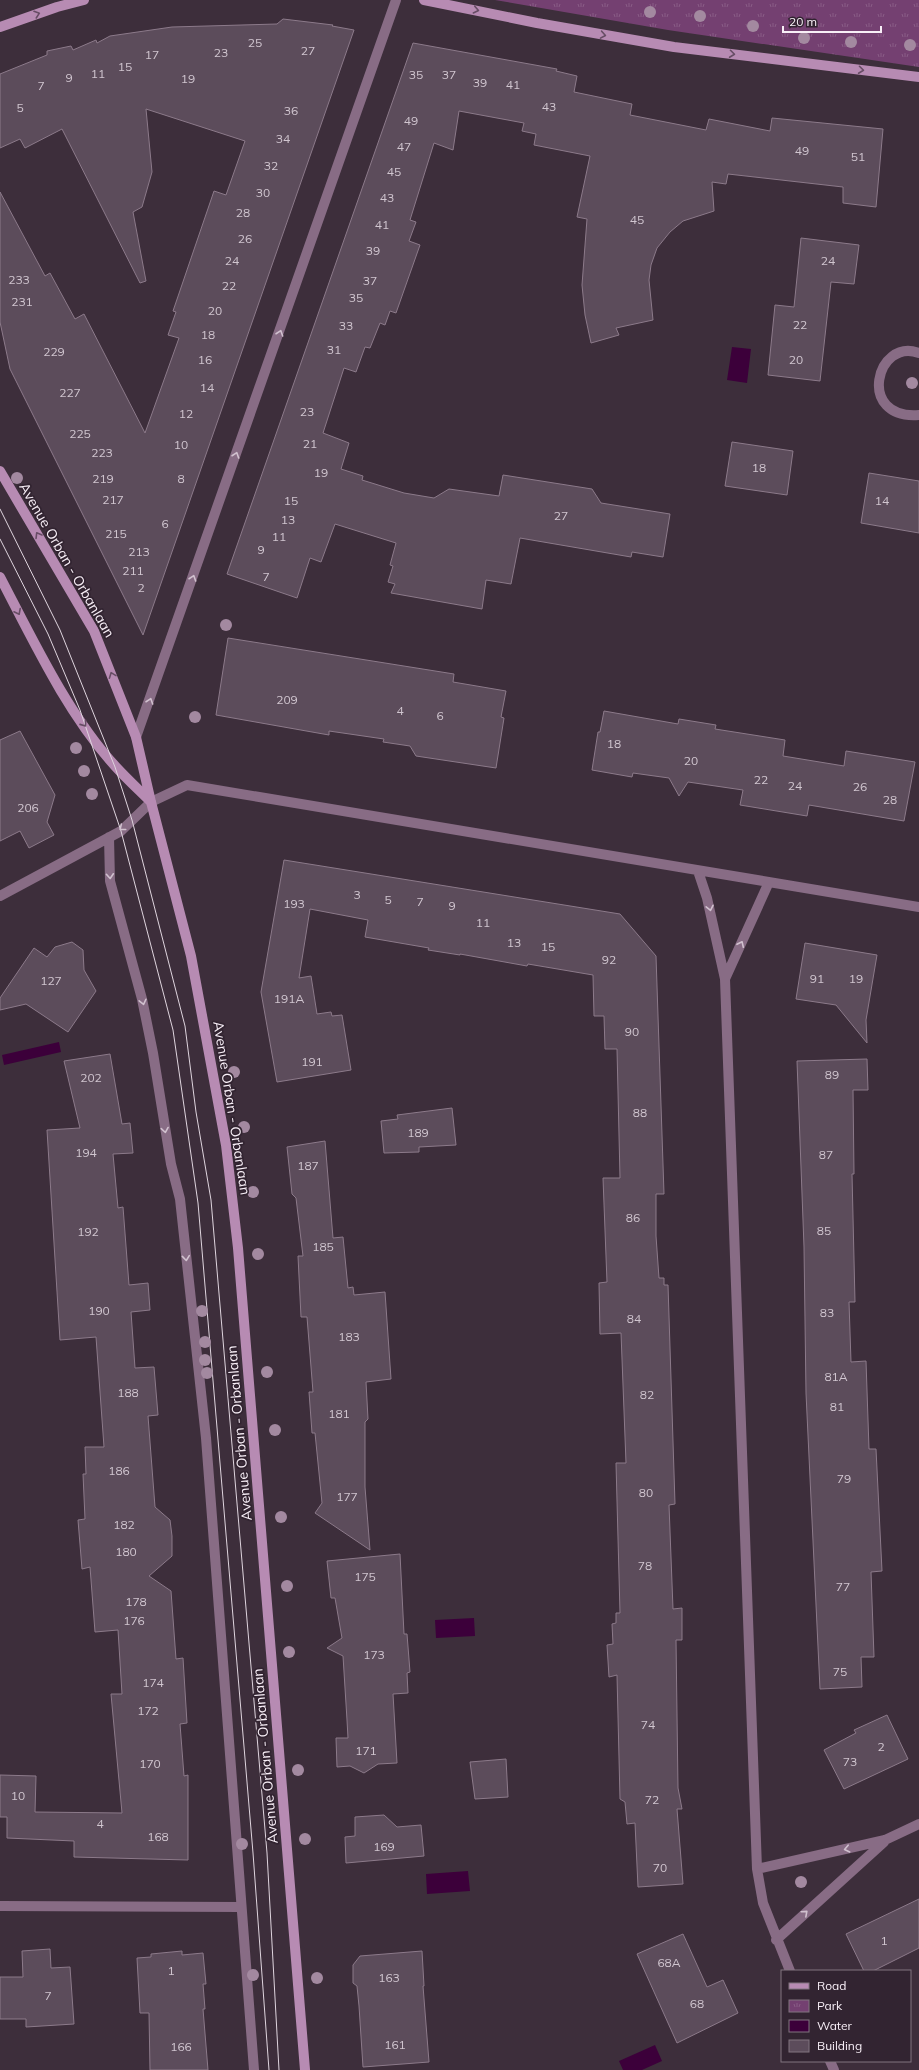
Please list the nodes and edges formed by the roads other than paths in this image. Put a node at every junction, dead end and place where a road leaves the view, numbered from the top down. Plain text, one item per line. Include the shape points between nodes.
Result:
1 (84, 0) edge
2 (396, 0) edge
3 (424, 0) edge
4 (0, 27) edge
5 (919, 77) edge
6 (918, 349) edge
7 (919, 415) edge
8 (0, 471) edge
9 (0, 578) edge
10 (136, 737) junction
11 (150, 802) junction
12 (109, 837) junction
13 (698, 871) junction
14 (769, 882) junction
15 (0, 896) edge
16 (919, 907) edge
17 (725, 979) junction
18 (919, 1824) edge
19 (885, 1840) junction
20 (757, 1870) junction
21 (0, 1906) edge
22 (241, 1907) junction
23 (776, 1940) junction
24 (790, 1970) edge
25 (254, 2070) edge
26 (305, 2070) edge

4 -> 1 street
10 -> 2 street
3 -> 5 street via 674,47
6 - 7 street via 900,352 886,362 878,377 879,393 887,407 902,415
10 -> 8 street, Avenue Orban - Orbanlaan via 94,630
9 -> 11 street, Avenue Orban - Orbanlaan via 39,652 84,725 115,766
10 - 11 street, Avenue Orban - Orbanlaan
11 -> 12 street via 121,831
11 - 13 street via 187,785
11 - 26 street, Avenue Orban - Orbanlaan via 191,956 226,1145 239,1256
12 - 15 street
12 -> 22 street via 110,881 142,999 171,1164 180,1199 206,1438
13 - 14 street
13 -> 17 street via 708,898
14 - 16 street
17 -> 14 street
17 - 20 street
18 - 19 street
19 -> 20 street
23 -> 19 street
20 - 23 street via 763,1903
21 - 22 street
22 - 25 street
23 - 24 street

